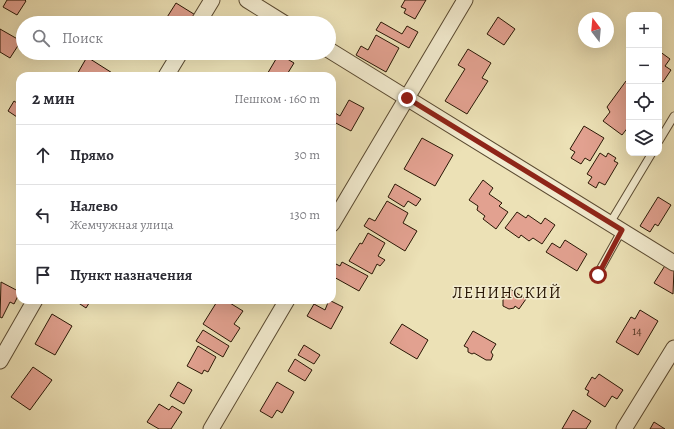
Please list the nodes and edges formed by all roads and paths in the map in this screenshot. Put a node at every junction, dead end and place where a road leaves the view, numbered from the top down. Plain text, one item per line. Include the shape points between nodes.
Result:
1 (212, 0) edge
2 (247, 0) edge
3 (465, 0) edge
4 (202, 16) edge
5 (273, 16) edge
6 (336, 54) edge
7 (176, 60) edge
8 (168, 72) edge
9 (407, 98) junction
10 (674, 116) edge
11 (662, 136) edge
12 (651, 156) edge
13 (336, 217) edge
14 (616, 227) junction
15 (674, 263) edge
16 (598, 275) dead end
17 (33, 304) edge
18 (285, 304) edge
19 (674, 348) edge
20 (0, 361) edge
21 (211, 429) edge
22 (624, 429) edge

1 - 4 street
2 - 5 street
3 - 9 street
6 - 9 street
7 - 8 street
9 - 13 street
9 - 14 street
10 - 11 lane
12 - 14 lane
14 - 15 street
14 - 16 lane
17 - 20 street
18 - 21 street
19 - 22 street

